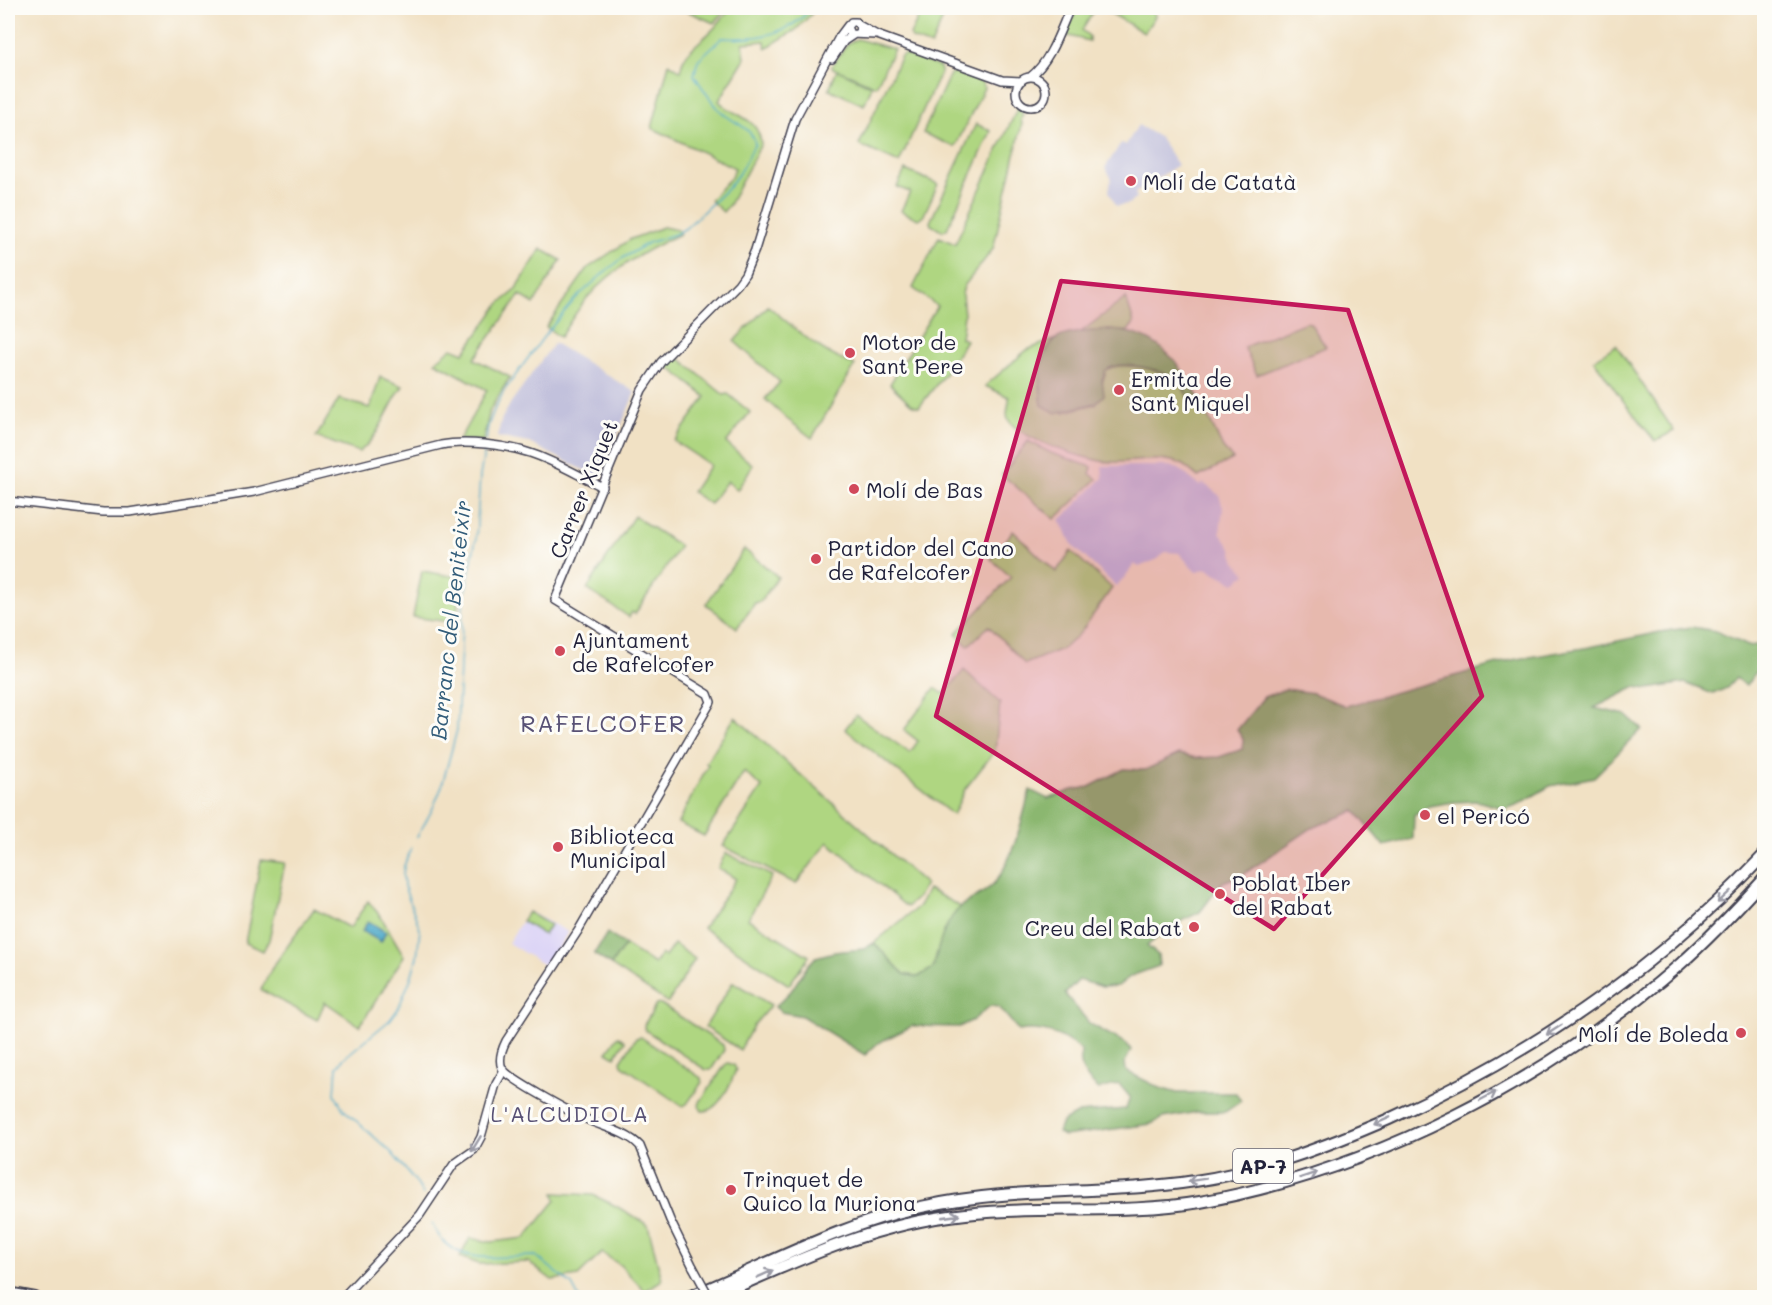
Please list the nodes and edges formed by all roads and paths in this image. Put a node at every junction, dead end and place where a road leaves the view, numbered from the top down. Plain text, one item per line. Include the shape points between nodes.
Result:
1 (1070, 8) edge
2 (848, 25) junction
3 (859, 25) junction
4 (855, 34) junction
5 (877, 35) junction
6 (1049, 53) junction
7 (822, 70) junction
8 (1030, 77) junction
9 (1002, 80) junction
10 (1021, 81) junction
11 (1041, 81) junction
12 (1017, 92) junction
13 (603, 487) junction
14 (8, 501) edge
15 (1764, 855) edge
16 (1764, 879) edge
17 (504, 1070) junction
18 (8, 1293) edge
19 (35, 1298) edge
20 (342, 1298) edge
21 (686, 1298) edge
22 (711, 1298) edge

1 - 6 street
2 - 3 street
2 - 4 street via 848,31
2 - 7 street
3 - 4 street
3 - 5 street
4 - 5 street
4 - 7 street via 844,41
5 - 9 street
6 - 8 street
6 - 11 street
7 - 13 street, Carrer Xiquet via 795,120 745,274 660,362 642,390
8 - 10 street
8 - 11 street
9 - 10 street
9 - 12 street
10 - 12 street
11 - 12 street via 1046,92 1039,105 1023,104
13 - 14 street via 531,453 479,444 447,444 254,492 130,512
13 - 17 street, Carrer Xiquet via 555,600 708,694 711,700 578,931 504,1044 500,1059
15 -> 21 highway, AP-7 via 1671,944 1564,1023 1432,1099 1352,1135 1255,1169 1196,1181 1005,1194 921,1207 830,1234
22 -> 16 highway, AP-7 via 847,1240 916,1221 999,1211 1100,1210 1198,1202 1269,1187 1359,1158 1448,1118 1564,1051 1678,965
17 -> 20 street via 473,1151 454,1164 426,1208
17 - 22 street, bridge via 520,1083 640,1146 670,1220
18 - 19 highway

